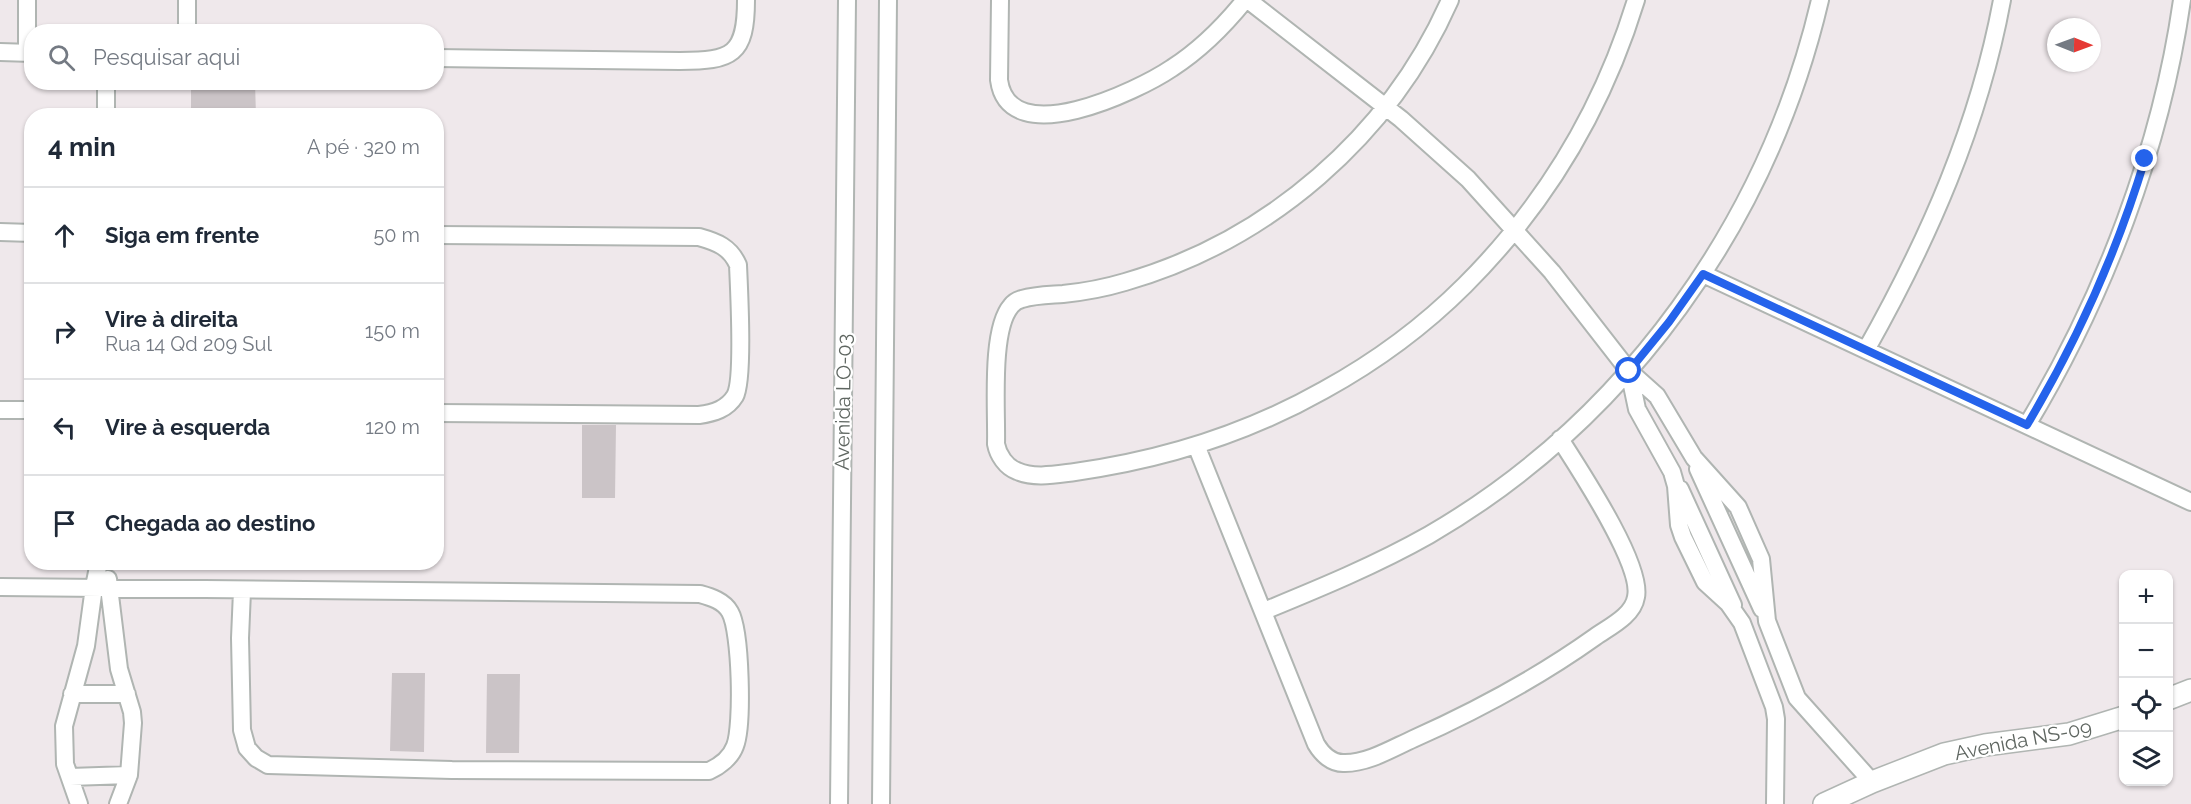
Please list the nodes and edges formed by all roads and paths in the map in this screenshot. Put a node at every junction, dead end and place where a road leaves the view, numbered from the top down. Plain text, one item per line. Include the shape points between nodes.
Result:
1 (27, 0) edge
2 (187, 0) edge
3 (746, 0) edge
4 (847, 0) edge
5 (888, 0) edge
6 (1000, 0) edge
7 (1247, 0) edge
8 (1450, 0) edge
9 (1636, 0) edge
10 (1820, 0) edge
11 (2002, 0) edge
12 (2182, 0) edge
13 (28, 24) edge
14 (187, 24) edge
15 (0, 52) edge
16 (24, 52) edge
17 (444, 58) edge
18 (106, 90) edge
19 (1384, 106) junction
20 (106, 108) edge
21 (1514, 229) junction
22 (0, 232) edge
23 (24, 233) edge
24 (444, 235) edge
25 (1703, 274) junction
26 (1866, 350) junction
27 (1629, 371) junction
28 (0, 410) edge
29 (24, 410) edge
30 (444, 413) edge
31 (2027, 425) junction
32 (1560, 439) junction
33 (1196, 446) junction
34 (2190, 499) edge
35 (100, 570) edge
36 (104, 570) edge
37 (0, 587) edge
38 (101, 587) junction
39 (242, 591) junction
40 (1264, 611) junction
41 (2191, 690) edge
42 (72, 694) junction
43 (127, 694) junction
44 (1795, 695) junction
45 (2173, 697) edge
46 (1773, 705) junction
47 (2119, 719) edge
48 (129, 775) junction
49 (70, 777) junction
50 (1872, 782) junction
51 (79, 804) edge
52 (118, 804) edge
53 (839, 804) edge
54 (881, 804) edge
55 (1775, 804) edge
56 (1824, 804) edge

1 - 13 street
2 - 14 street
3 - 17 street via 741,42 728,56 718,58
4 - 53 street, Avenida LO-03
5 - 54 street, Avenida LO-03
6 - 7 street via 1001,90 1017,110 1043,115 1097,104 1145,84 1202,46
7 - 19 street
8 - 19 street via 1434,35
9 - 21 street via 1581,133
10 - 25 street via 1775,139 1742,208
11 - 26 street via 1980,90 1953,172 1904,281
12 - 31 street via 2159,108 2121,231 2068,351
15 - 16 street
18 - 20 street
19 - 21 street via 1468,179
19 - 33 street via 1352,145 1316,179 1244,231 1126,282 1021,299 1006,313 998,343 996,444 999,455 1011,468 1022,473 1056,475
21 - 27 street
21 - 33 street via 1465,285 1389,350 1323,391
22 - 23 street
24 - 30 street via 699,237 719,243 738,264 740,372 737,392 730,403 714,413 699,416
25 - 26 street
25 - 27 street
26 - 31 street
27 - 32 street
27 - 44 street via 1657,396 1694,458 1741,513 1761,559 1767,621
27 - 46 street via 1635,404 1672,472 1680,530 1703,580 1728,603 1742,623
28 - 29 street
31 - 34 street
32 - 40 street via 1500,488 1430,534 1349,576
32 - 40 street via 1630,563 1636,597 1626,614 1522,686 1460,719 1373,757 1338,763 1326,757 1316,744
33 - 40 street
35 - 38 street
36 - 38 street
37 - 38 street
38 - 39 street
38 - 42 street
38 - 43 street
39 - 39 street via 242,730 247,748 268,765 709,771 723,762 735,745 739,710 736,630 727,607 700,594
41 - 45 street
42 - 43 street
42 - 49 street via 64,726 65,764
43 - 48 street via 133,723
44 - 46 street
44 - 50 street
46 - 55 street
47 - 50 street, Avenida NS-09 via 2069,734 1961,750
48 - 49 street
48 - 52 street
49 - 51 street
50 - 56 street, Avenida NS-09

